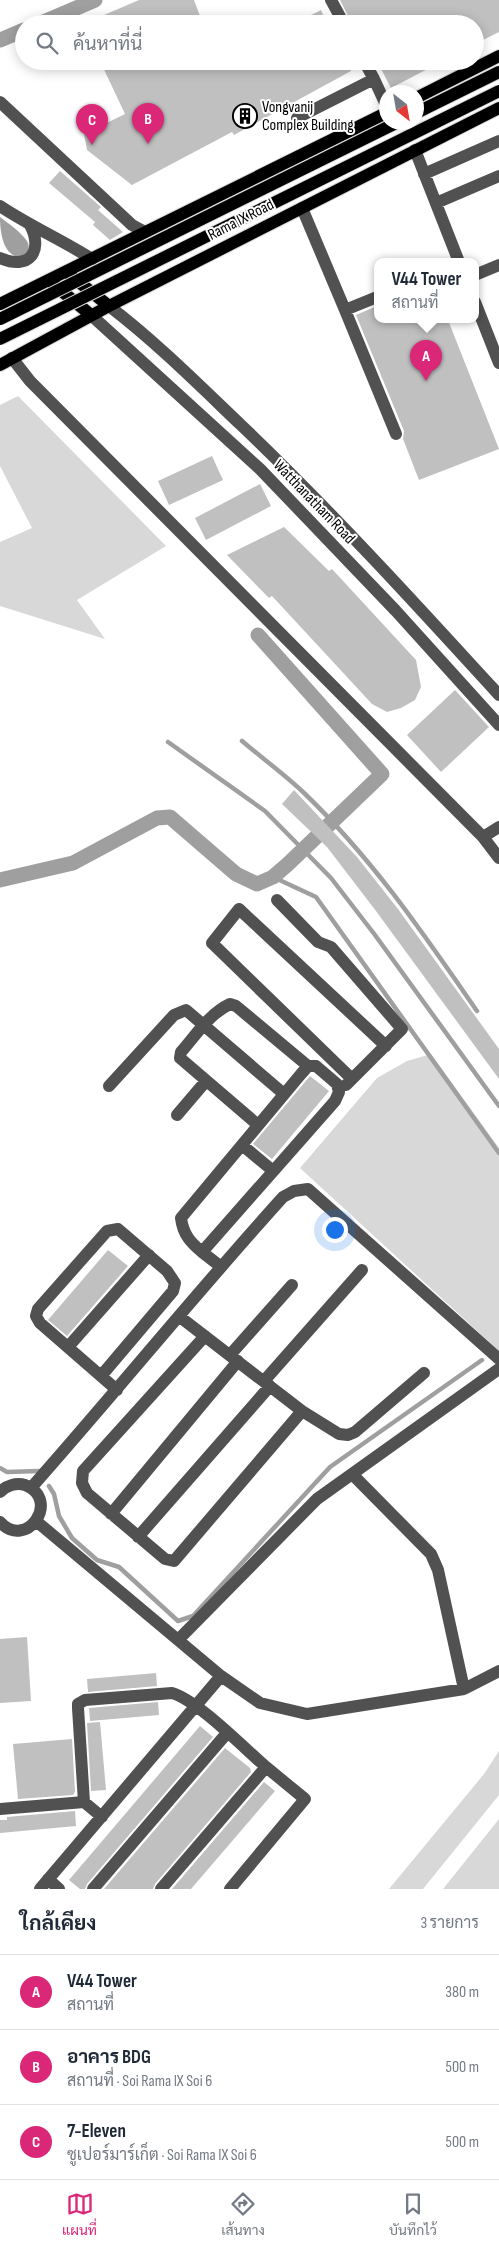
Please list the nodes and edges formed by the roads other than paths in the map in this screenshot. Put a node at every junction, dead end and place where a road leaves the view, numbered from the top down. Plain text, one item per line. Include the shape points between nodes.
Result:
1 (331, 0) edge
2 (339, 15) edge
3 (499, 56) edge
4 (484, 64) edge
5 (369, 70) edge
6 (471, 70) edge
7 (499, 72) edge
8 (374, 79) junction
9 (379, 90) edge
10 (499, 91) edge
11 (424, 94) edge
12 (0, 102) edge
13 (499, 108) edge
14 (424, 109) edge
15 (379, 116) edge
16 (297, 118) dead end
17 (382, 130) edge
18 (499, 141) edge
19 (415, 150) junction
20 (424, 174) junction
21 (499, 176) edge
22 (436, 203) junction
23 (0, 206) edge
24 (302, 208) junction
25 (30, 225) junction
26 (145, 232) junction
27 (0, 258) edge
28 (457, 258) edge
29 (92, 259) junction
30 (499, 265) edge
31 (66, 272) junction
32 (479, 273) edge
33 (49, 280) junction
34 (374, 298) edge
35 (0, 304) edge
36 (109, 306) junction
37 (345, 310) junction
38 (479, 312) edge
39 (91, 315) junction
40 (0, 320) edge
41 (0, 339) edge
42 (12, 358) junction
43 (499, 363) edge
44 (0, 365) edge
45 (396, 434) dead end
46 (499, 695) edge
47 (499, 725) edge
48 (499, 827) edge
49 (483, 837) junction
50 (499, 858) edge
51 (277, 900) dead end
52 (204, 1024) junction
53 (386, 1046) junction
54 (308, 1066) junction
55 (352, 1079) junction
56 (206, 1081) junction
57 (109, 1086) dead end
58 (339, 1092) junction
59 (284, 1094) junction
60 (177, 1115) dead end
61 (258, 1125) junction
62 (242, 1145) junction
63 (272, 1170) junction
64 (202, 1252) junction
65 (149, 1255) junction
66 (220, 1266) junction
67 (362, 1270) dead end
68 (292, 1285) dead end
69 (180, 1317) junction
70 (205, 1336) junction
71 (68, 1347) junction
72 (234, 1358) junction
73 (499, 1359) edge
74 (499, 1369) edge
75 (424, 1373) dead end
76 (101, 1376) junction
77 (267, 1384) junction
78 (117, 1390) junction
79 (302, 1411) junction
80 (352, 1474) junction
81 (31, 1488) junction
82 (1, 1490) edge
83 (111, 1514) junction
84 (36, 1520) junction
85 (1, 1527) edge
86 (138, 1537) junction
87 (178, 1640) junction
88 (499, 1671) edge
89 (221, 1676) junction
90 (464, 1689) junction
91 (195, 1706) junction
92 (227, 1733) junction
93 (266, 1767) junction
94 (84, 1802) junction
95 (0, 1809) edge
96 (102, 1817) junction
97 (44, 1884) edge
98 (59, 1889) edge
99 (92, 1889) edge
100 (162, 1889) edge
101 (230, 1889) edge

1 - 2 street
3 - 4 main road
5 - 8 street
6 - 11 main road
7 - 14 main road
8 - 9 street
8 - 16 street
10 - 41 main road, Rama IX Road, bridge
12 - 26 street via 132,225
13 - 19 main road, Rama IX Road
15 - 26 main road, Rama IX Road
17 - 40 main road, Rama IX Road, bridge
18 - 20 street
19 - 20 street
19 - 24 main road, Rama IX Road
20 - 22 street
21 - 22 street
22 - 28 street
23 - 25 street
24 - 36 main road, Rama IX Road
24 - 37 street
25 - 27 street via 36,246 30,257 21,264
25 - 29 street
26 - 29 main road, Rama IX Road
29 - 31 main road, Rama IX Road
30 - 32 street
31 - 33 main road, Rama IX Road
31 - 36 main road
33 - 35 main road, Rama IX Road
33 - 39 main road
34 - 37 street
36 - 39 main road, Rama IX Road
36 - 46 street, Watthanatham Road via 133,324 297,479
37 - 45 street
38 - 43 street
39 - 42 main road, Rama IX Road
39 - 47 street, Watthanatham Road via 260,469 396,611
42 - 44 main road, Rama IX Road
42 - 49 street via 36,388
48 - 49 street
49 - 50 street
51 - 53 street via 318,942 331,947 402,1029
52 - 54 street via 222,1008 230,1004 236,1006
52 - 56 street via 181,1052 180,1058
52 - 57 street via 186,1010 180,1011
52 - 59 street
53 - 55 street
53 - 55 street via 238,909 212,943
54 - 58 street via 316,1066 337,1084
54 - 59 street
55 - 58 street
56 - 60 street
56 - 61 street
58 - 63 street via 335,1101
59 - 61 street
61 - 62 street
62 - 63 street
62 - 64 street via 182,1218 182,1228 188,1240
63 - 64 street
64 - 66 street
65 - 71 street
65 - 71 street via 118,1229 107,1231 38,1308 36,1316 40,1323
65 - 76 street via 175,1283 173,1292
66 - 69 street
66 - 73 street via 283,1197 308,1189
67 - 77 street
68 - 72 street
69 - 70 street
69 - 78 street
70 - 72 street
70 - 83 street via 83,1471 82,1483 87,1493
71 - 76 street
72 - 77 street
72 - 83 street
74 - 80 street
75 - 79 street via 348,1435 339,1434
76 - 78 street
77 - 79 street
77 - 86 street
78 - 81 street
79 - 86 street via 174,1561 165,1559
80 - 87 street via 317,1499
80 - 90 street via 431,1554 438,1570
81 - 82 street via 21,1484
81 - 84 street via 41,1504
83 - 86 street
84 - 85 street via 27,1529 19,1531
84 - 87 street
87 - 89 street
88 - 90 street
89 - 90 street via 260,1703 307,1714
89 - 91 street
91 - 92 street
91 - 94 street via 172,1693 81,1702 78,1708
91 - 96 street
92 - 93 street
92 - 99 street
93 - 100 street
93 - 101 street via 305,1799
94 - 95 street
94 - 96 street
96 - 97 street
97 - 98 street

